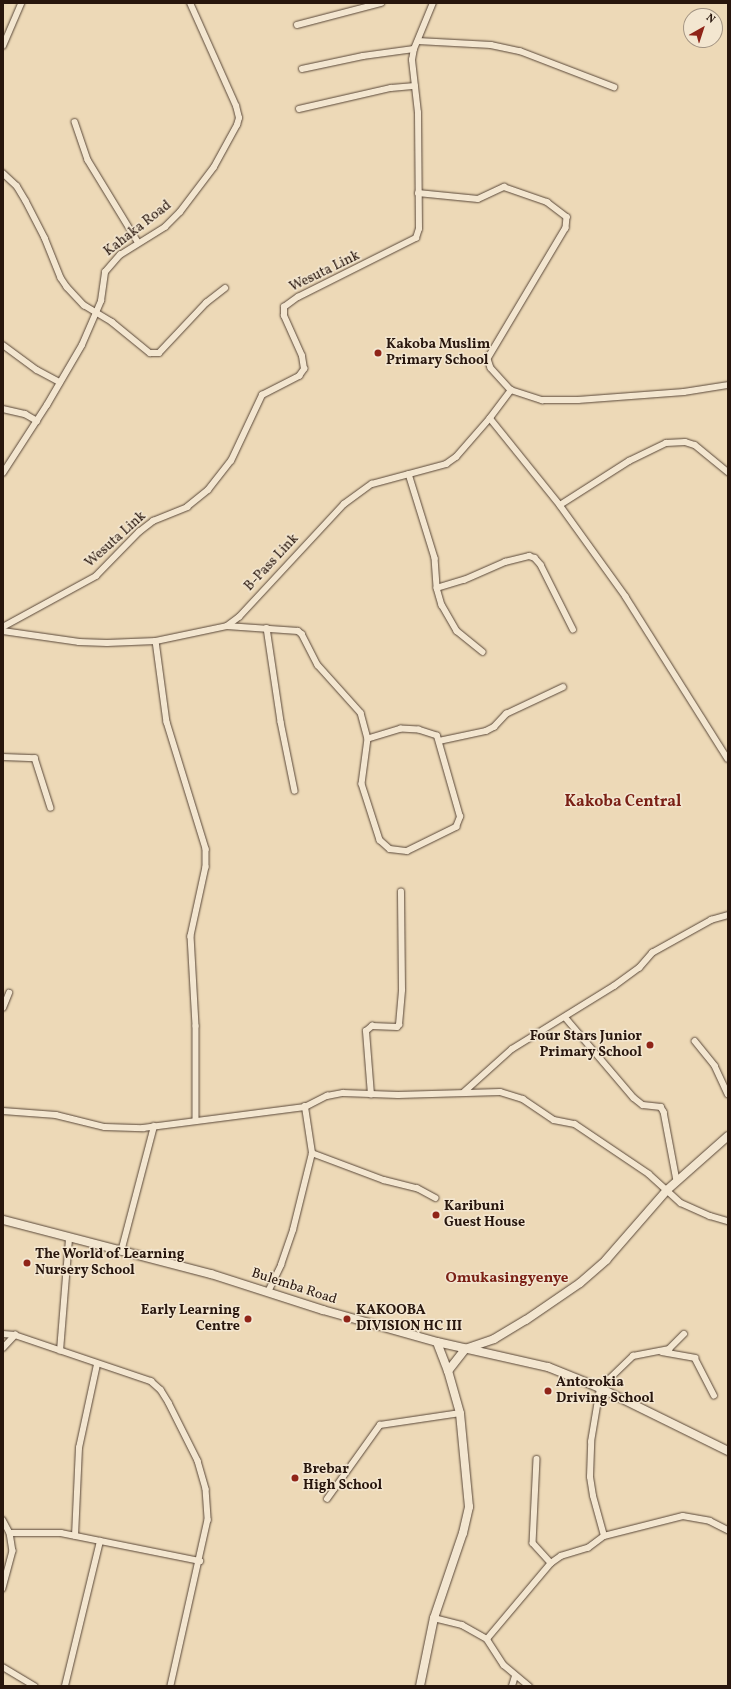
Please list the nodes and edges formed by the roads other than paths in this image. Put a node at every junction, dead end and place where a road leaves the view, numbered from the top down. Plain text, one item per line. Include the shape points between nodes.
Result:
1 (190, 3) edge
2 (382, 3) edge
3 (434, 3) edge
4 (21, 4) edge
5 (297, 25) dead end
6 (418, 41) junction
7 (3, 46) edge
8 (414, 49) junction
9 (302, 70) dead end
10 (415, 86) junction
11 (614, 86) dead end
12 (299, 109) dead end
13 (75, 122) dead end
14 (3, 173) edge
15 (418, 193) junction
16 (138, 242) junction
17 (225, 288) dead end
18 (97, 312) junction
19 (3, 345) edge
20 (60, 382) junction
21 (728, 385) edge
22 (511, 390) junction
23 (3, 409) edge
24 (490, 418) junction
25 (37, 421) junction
26 (728, 472) edge
27 (3, 473) edge
28 (409, 474) junction
29 (560, 505) junction
30 (437, 588) junction
31 (226, 626) junction
32 (3, 627) edge
33 (268, 628) junction
34 (573, 629) dead end
35 (3, 632) edge
36 (156, 641) junction
37 (483, 652) dead end
38 (563, 688) dead end
39 (368, 739) junction
40 (439, 741) junction
41 (3, 757) edge
42 (728, 759) edge
43 (295, 791) dead end
44 (51, 808) dead end
45 (401, 892) dead end
46 (728, 915) edge
47 (9, 993) dead end
48 (3, 1008) edge
49 (565, 1017) junction
50 (695, 1040) dead end
51 (464, 1092) junction
52 (728, 1094) edge
53 (371, 1095) junction
54 (305, 1107) junction
55 (3, 1111) edge
56 (196, 1121) junction
57 (154, 1126) junction
58 (728, 1136) edge
59 (312, 1152) junction
60 (677, 1181) junction
61 (667, 1190) junction
62 (436, 1198) dead end
63 (3, 1220) edge
64 (728, 1221) edge
65 (69, 1238) junction
66 (121, 1252) junction
67 (268, 1292) junction
68 (3, 1334) edge
69 (684, 1334) dead end
70 (15, 1335) junction
71 (437, 1342) junction
72 (3, 1348) edge
73 (466, 1349) junction
74 (60, 1351) junction
75 (662, 1352) junction
76 (97, 1364) junction
77 (448, 1371) junction
78 (600, 1388) junction
79 (714, 1395) dead end
80 (460, 1413) junction
81 (728, 1451) edge
82 (537, 1459) dead end
83 (327, 1499) dead end
84 (3, 1520) edge
85 (728, 1530) edge
86 (10, 1533) junction
87 (75, 1536) junction
88 (604, 1536) junction
89 (100, 1541) junction
90 (200, 1561) junction
91 (551, 1563) junction
92 (3, 1589) edge
93 (434, 1618) junction
94 (487, 1639) junction
95 (3, 1667) edge
96 (515, 1676) junction
97 (32, 1685) edge
98 (65, 1686) edge
99 (171, 1686) edge
100 (420, 1686) edge
101 (512, 1686) edge
102 (529, 1686) edge

1 - 16 street, Kahaka Road via 239,118 214,167 190,201 165,226
2 - 5 street
3 - 6 street, Wesuta Link
4 - 7 street
6 - 8 street, Wesuta Link
6 - 11 street via 492,45
8 - 9 street via 363,56
8 - 10 street, Wesuta Link
10 - 12 street via 391,88
10 - 15 street, Wesuta Link via 418,112
13 - 16 street via 88,160
14 - 18 street via 17,186 26,201 45,238 60,278 84,305
15 - 22 street via 478,199 504,187 547,202 567,217 566,228 488,359 491,368
15 - 32 street, Wesuta Link via 418,234 412,242 321,285 284,307 284,316 302,356 304,369 299,376 262,395 231,461 208,490 187,507 153,521 96,576
16 - 18 street, Kahaka Road via 120,255 104,272 102,301
17 - 18 street via 154,355
18 - 20 street, Kahaka Road
19 - 20 street via 37,370
20 - 25 street, Kahaka Road
21 - 22 street via 684,392 578,400 542,400
22 - 24 street, B-Pass Link
23 - 25 street via 25,414
24 - 28 street, B-Pass Link via 456,457 446,464
24 - 29 street
25 - 27 street, Kahaka Road
26 - 29 street via 696,445 685,442 666,443 629,461
28 - 30 street via 435,558
28 - 31 street, B-Pass Link via 372,484 344,504 239,617
29 - 42 street via 655,641
30 - 34 street via 520,557 535,558
30 - 37 street via 449,621
31 - 33 street
31 - 36 street, B-Pass Link
33 - 39 street via 294,629 302,634 318,665 361,713
33 - 43 street via 281,722
35 - 36 street, B-Pass Link via 79,642
36 - 56 street via 167,722 206,849 206,867 191,936 196,1026
38 - 40 street via 506,714 494,727 486,731
39 - 40 street via 402,729 432,733
39 - 40 street via 362,784 380,840 390,849 399,851 407,851 460,823
41 - 44 street via 35,758
45 - 53 street via 402,990 399,1025 372,1026 366,1031
46 - 49 street via 704,924 652,953 639,968
47 - 48 street
49 - 51 street via 512,1049
49 - 60 street via 634,1098 643,1105 661,1107
50 - 52 street via 715,1066
51 - 53 street
51 - 61 street via 500,1092 523,1099 554,1120 569,1122 597,1138
53 - 54 street via 343,1093 327,1096
54 - 56 street
54 - 59 street
55 - 57 street via 56,1115 116,1128
56 - 57 street
57 - 66 street
58 - 60 main road
59 - 62 street via 384,1180 417,1188
59 - 67 street via 282,1265
60 - 61 main road
61 - 64 street via 696,1211
61 - 73 main road via 606,1260 580,1283 494,1339
63 - 65 main road, Bulemba Road
65 - 66 main road, Bulemba Road
65 - 74 street
66 - 67 main road, Bulemba Road via 211,1274
67 - 71 main road, Bulemba Road
68 - 70 street
69 - 75 street via 669,1349
70 - 72 street
70 - 74 street
71 - 73 main road, Bulemba Road
71 - 77 main road
73 - 77 main road
73 - 78 main road, Bulemba Road via 548,1366
74 - 76 street
75 - 78 street via 633,1356
75 - 79 street via 695,1358
76 - 87 street via 78,1448
76 - 90 street via 151,1381 161,1390 169,1403 198,1461 206,1489 208,1520
77 - 80 main road
78 - 81 main road, Bulemba Road
78 - 88 street via 591,1442 590,1477
80 - 83 street via 380,1424
80 - 93 main road via 468,1515
82 - 91 street via 533,1543
84 - 86 street
85 - 88 street via 710,1521 683,1516
86 - 87 street via 42,1531
86 - 92 street via 13,1551
87 - 89 street
88 - 91 street via 588,1548 561,1556
89 - 90 street
89 - 98 street
90 - 99 street via 184,1621
91 - 94 street
93 - 94 street via 462,1625
93 - 100 main road
94 - 96 street via 504,1665
95 - 97 street
96 - 101 street
96 - 102 street

